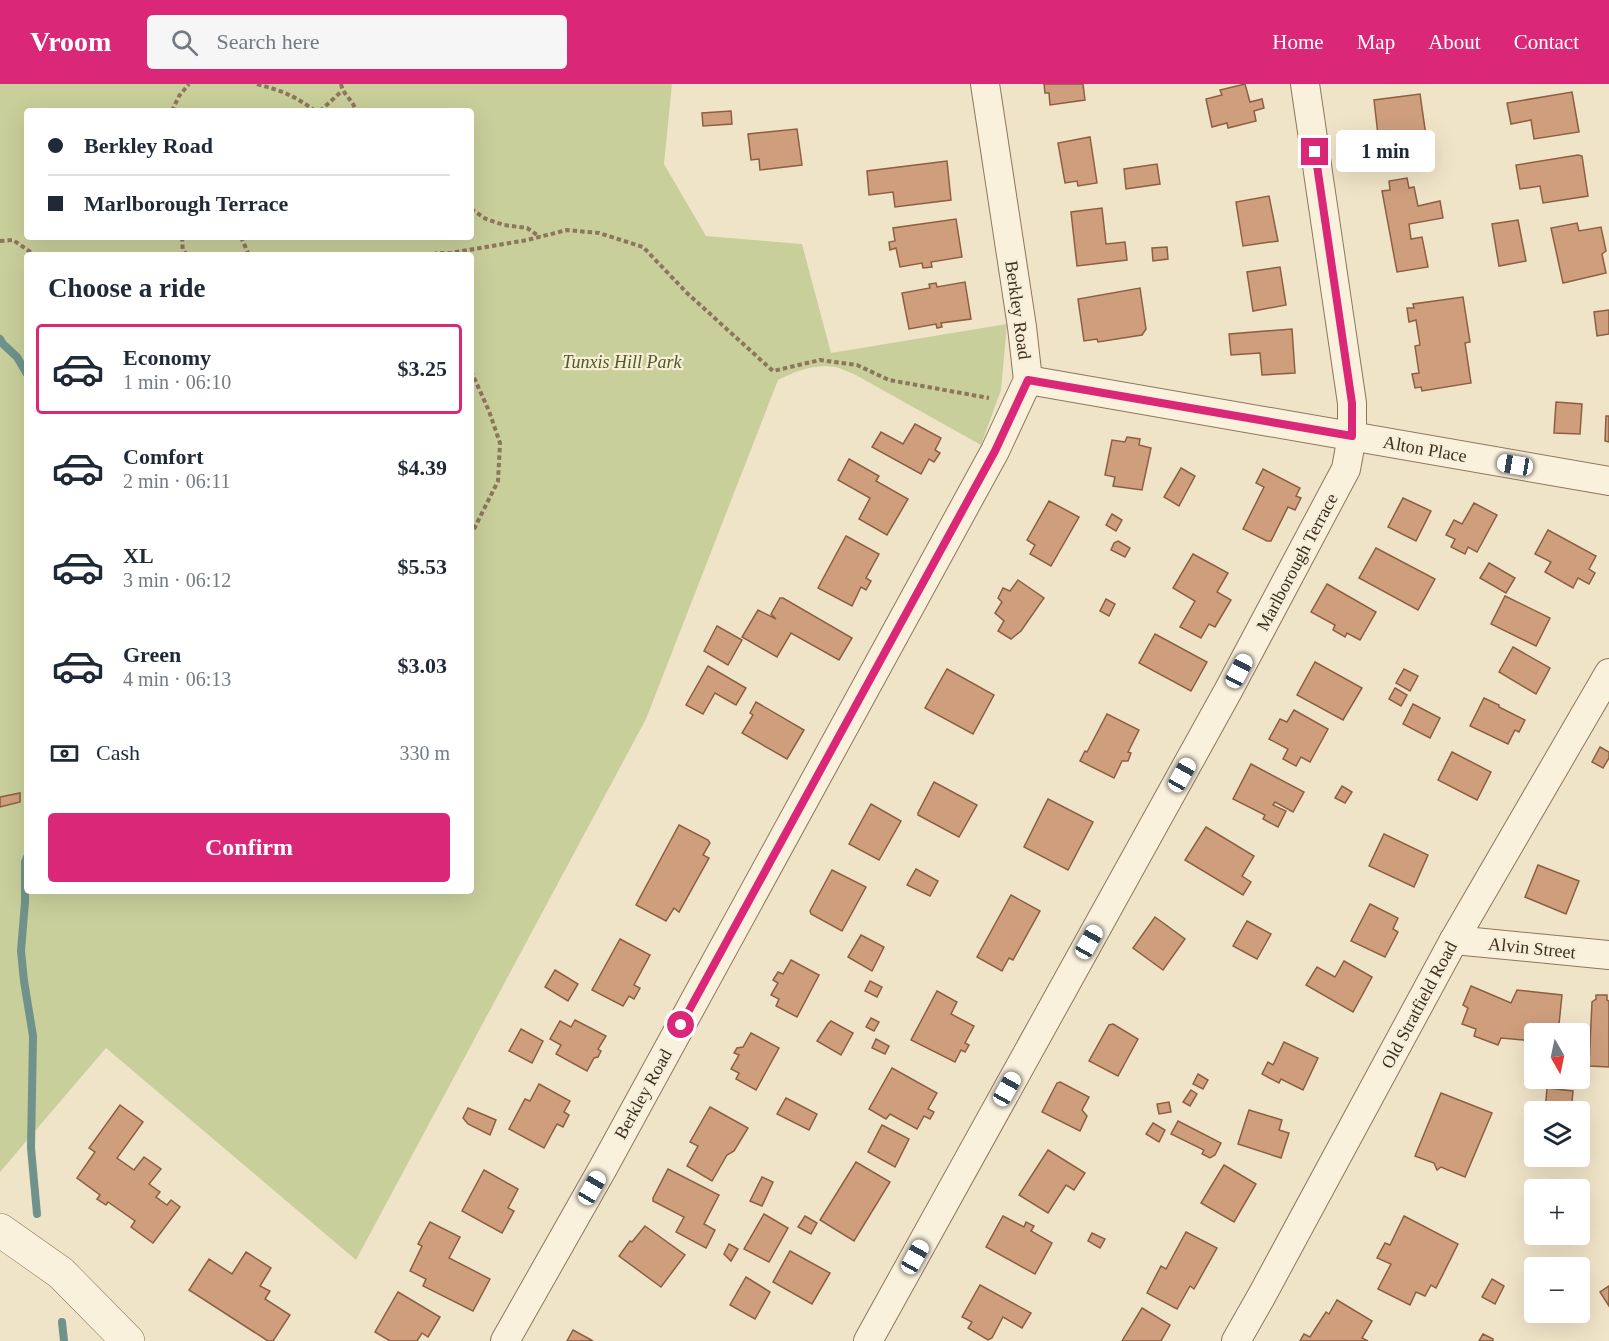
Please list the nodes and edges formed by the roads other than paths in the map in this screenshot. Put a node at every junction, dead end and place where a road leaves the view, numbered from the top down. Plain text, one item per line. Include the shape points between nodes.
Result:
1 (985, 84) edge
2 (1305, 84) edge
3 (1022, 392) junction
4 (1352, 436) junction
5 (1609, 481) edge
6 (1609, 673) edge
7 (1454, 940) junction
8 (1609, 955) edge
9 (0, 1230) edge
10 (128, 1341) edge
11 (506, 1341) edge
12 (868, 1341) edge
13 (1236, 1341) edge

1 - 3 street, Berkley Road via 1022,327
2 - 4 street, Marlborough Terrace via 1352,403
3 - 4 street, Alton Place
3 - 11 street, Berkley Road via 990,461
4 - 5 street, Alton Place
4 - 12 street, Marlborough Terrace via 1346,469 1239,670
6 - 7 street, Old Stratfield Road
7 - 8 street, Alvin Street
7 - 13 street, Old Stratfield Road
9 - 10 street via 61,1273

